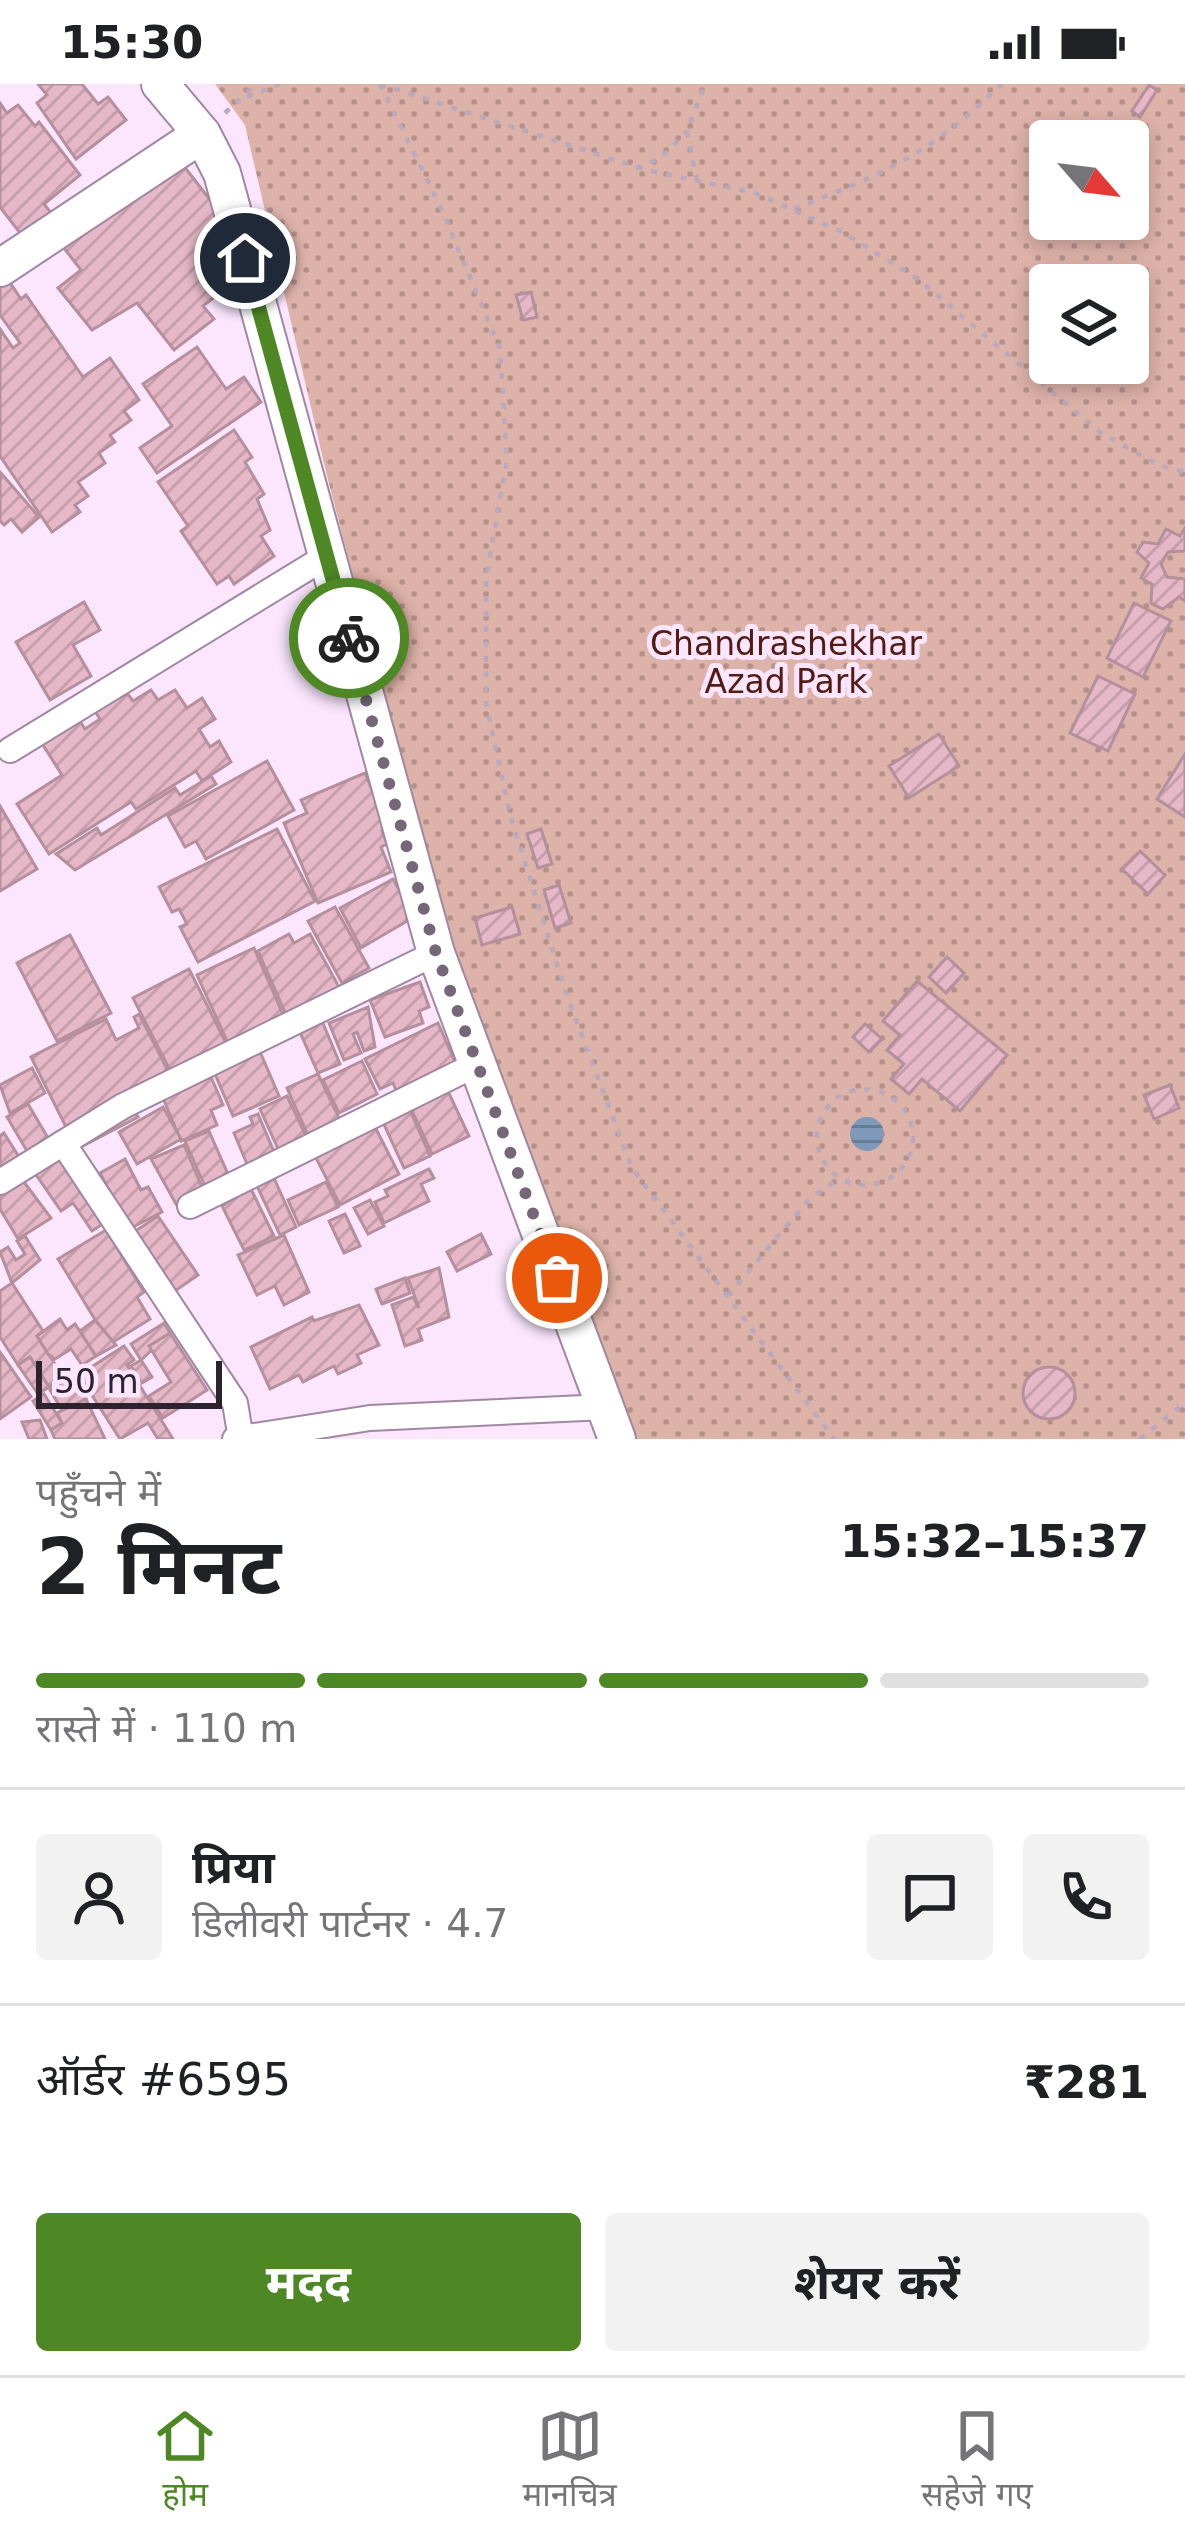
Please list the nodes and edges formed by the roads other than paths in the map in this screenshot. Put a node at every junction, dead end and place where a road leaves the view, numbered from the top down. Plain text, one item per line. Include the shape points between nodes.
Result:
1 (160, 84) edge
2 (202, 134) junction
3 (0, 268) edge
4 (326, 556) junction
5 (10, 750) dead end
6 (436, 953) junction
7 (476, 1065) junction
8 (63, 1143) junction
9 (0, 1182) edge
10 (190, 1206) dead end
11 (612, 1423) edge
12 (239, 1439) edge

1 - 2 street
2 - 3 street
2 - 4 street via 222,173
4 - 5 street
4 - 6 street
6 - 7 street
6 - 8 street
7 - 10 street
7 - 11 street
8 - 9 street
8 - 12 street via 236,1403
11 - 12 street via 370,1418

